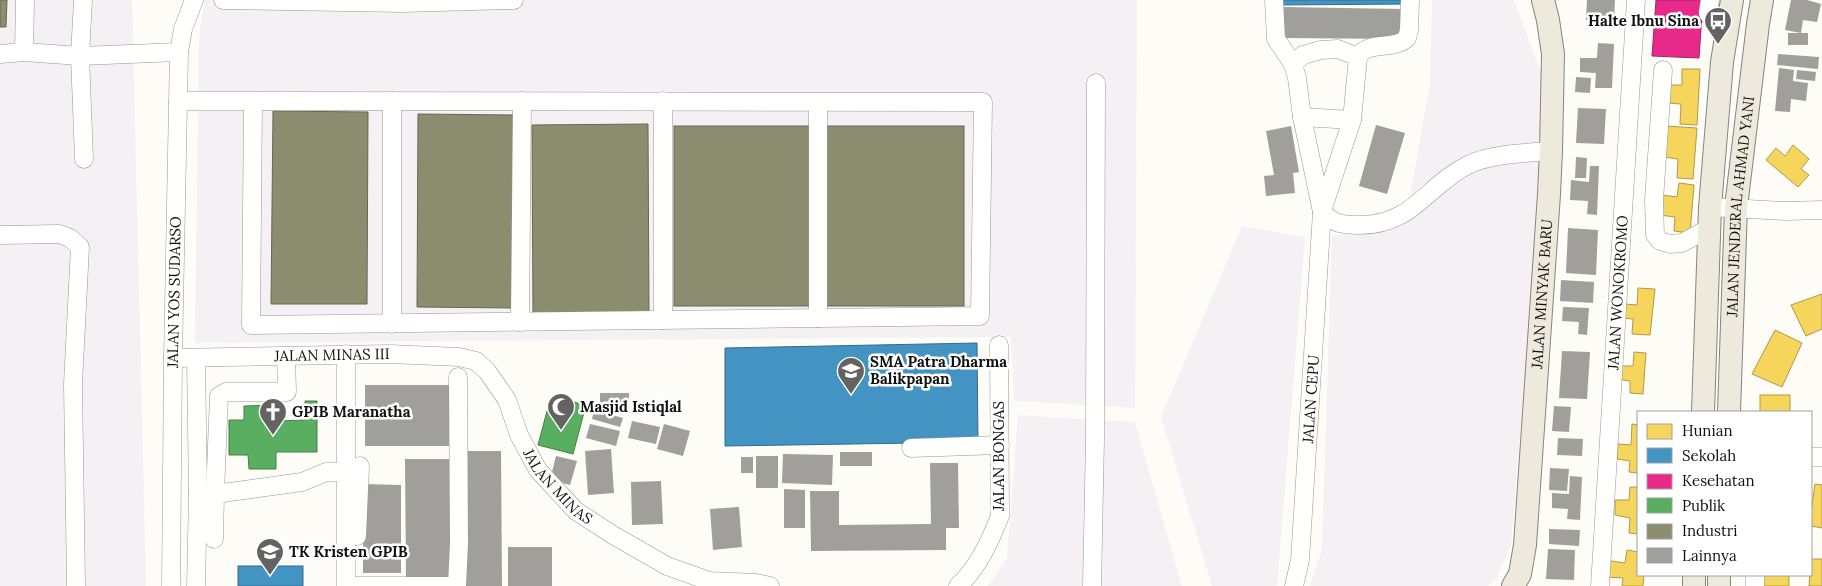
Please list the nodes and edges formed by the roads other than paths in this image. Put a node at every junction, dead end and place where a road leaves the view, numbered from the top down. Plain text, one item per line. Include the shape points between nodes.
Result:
1 (25, 0) edge
2 (83, 0) edge
3 (194, 0) edge
4 (223, 0) edge
5 (514, 0) edge
6 (1274, 0) edge
7 (1410, 0) edge
8 (1543, 0) edge
9 (1636, 0) edge
10 (1710, 0) edge
11 (1762, 0) edge
12 (1730, 10) edge
13 (24, 52) junction
14 (179, 52) junction
15 (0, 54) edge
16 (80, 56) junction
17 (1358, 57) junction
18 (1293, 64) junction
19 (1663, 70) dead end
20 (1096, 82) dead end
21 (178, 101) junction
22 (253, 101) junction
23 (392, 101) junction
24 (522, 101) junction
25 (663, 102) junction
26 (818, 102) junction
27 (1302, 117) junction
28 (1352, 120) junction
29 (1551, 151) junction
30 (84, 159) dead end
31 (1736, 207) junction
32 (1822, 210) edge
33 (1322, 212) junction
34 (1710, 218) junction
35 (0, 235) edge
36 (818, 318) junction
37 (663, 320) junction
38 (520, 322) junction
39 (392, 324) junction
40 (999, 345) dead end
41 (346, 354) junction
42 (286, 356) junction
43 (173, 358) junction
44 (196, 358) junction
45 (487, 371) joint
46 (458, 378) dead end
47 (1702, 411) edge
48 (1729, 411) edge
49 (1000, 445) junction
50 (911, 448) dead end
51 (353, 469) junction
52 (207, 494) junction
53 (214, 539) dead end
54 (710, 584) edge
55 (76, 586) edge
56 (171, 586) edge
57 (196, 586) edge
58 (346, 586) edge
59 (356, 586) edge
60 (457, 586) edge
61 (770, 586) edge
62 (958, 586) edge
63 (1092, 586) edge
64 (1294, 586) edge
65 (1513, 586) edge
66 (1600, 586) edge

1 - 13 street
2 - 16 street
3 - 14 street, JALAN YOS SUDARSO via 183,29
4 - 5 street via 402,3
6 - 18 street, JALAN CEPU via 1276,39
7 - 17 street via 1406,38 1400,43 1367,49
8 - 29 main road, JALAN MINYAK BARU via 1553,54
9 - 66 street, JALAN WONOKROMO
10 - 12 street via 1708,13 1712,17
11 - 31 main road, JALAN JENDERAL AHMAD YANI
12 - 34 main road, JALAN JENDERAL AHMAD YANI via 1722,62
13 - 15 street
13 - 16 street
14 - 16 street
14 - 21 street, JALAN YOS SUDARSO
16 - 30 street
17 - 18 street via 1338,49 1321,50 1303,55
17 - 28 street, JALAN CEPU
18 - 27 street, JALAN CEPU
19 - 34 street via 1654,200 1655,235 1660,241 1670,244 1682,243
20 - 63 street
21 - 22 street
21 - 43 street, JALAN YOS SUDARSO
22 - 23 street
22 - 39 street via 251,325
23 - 24 street
23 - 39 street
24 - 25 street
24 - 38 street
25 - 26 street
25 - 37 street
26 - 36 street
26 - 36 street via 983,102 980,316
27 - 28 street
27 - 33 street, JALAN CEPU
28 - 33 street, JALAN CEPU
29 - 33 street via 1484,159 1469,165 1454,173 1400,217 1384,222 1337,223
29 - 65 main road, JALAN MINYAK BARU via 1525,545 1520,574
31 - 32 street
31 - 34 street
31 - 48 main road, JALAN JENDERAL AHMAD YANI
33 - 64 street, JALAN CEPU via 1300,560
34 - 47 main road, JALAN JENDERAL AHMAD YANI
35 - 55 street via 59,234 80,247 73,384
36 - 37 street
37 - 38 street
38 - 39 street
40 - 49 street, JALAN BONGAS
41 - 42 street, JALAN MINAS III
41 - 45 street, JALAN MINAS III via 458,357 476,362
41 - 51 street
42 - 44 street, JALAN MINAS III
42 - 52 street via 287,392 226,392 219,396
43 - 44 street, JALAN MINAS III
43 - 56 street, JALAN YOS SUDARSO
44 - 52 street
45 - 54 street, JALAN MINAS via 507,400 519,435 538,470 576,511 667,566
46 - 60 street
49 - 50 street
49 - 62 street, JALAN BONGAS via 1000,516 978,560
51 - 52 street via 326,472 302,482
51 - 58 street
51 - 59 street
52 - 53 street
52 - 57 street
54 - 61 street via 756,583
59 - 60 street

